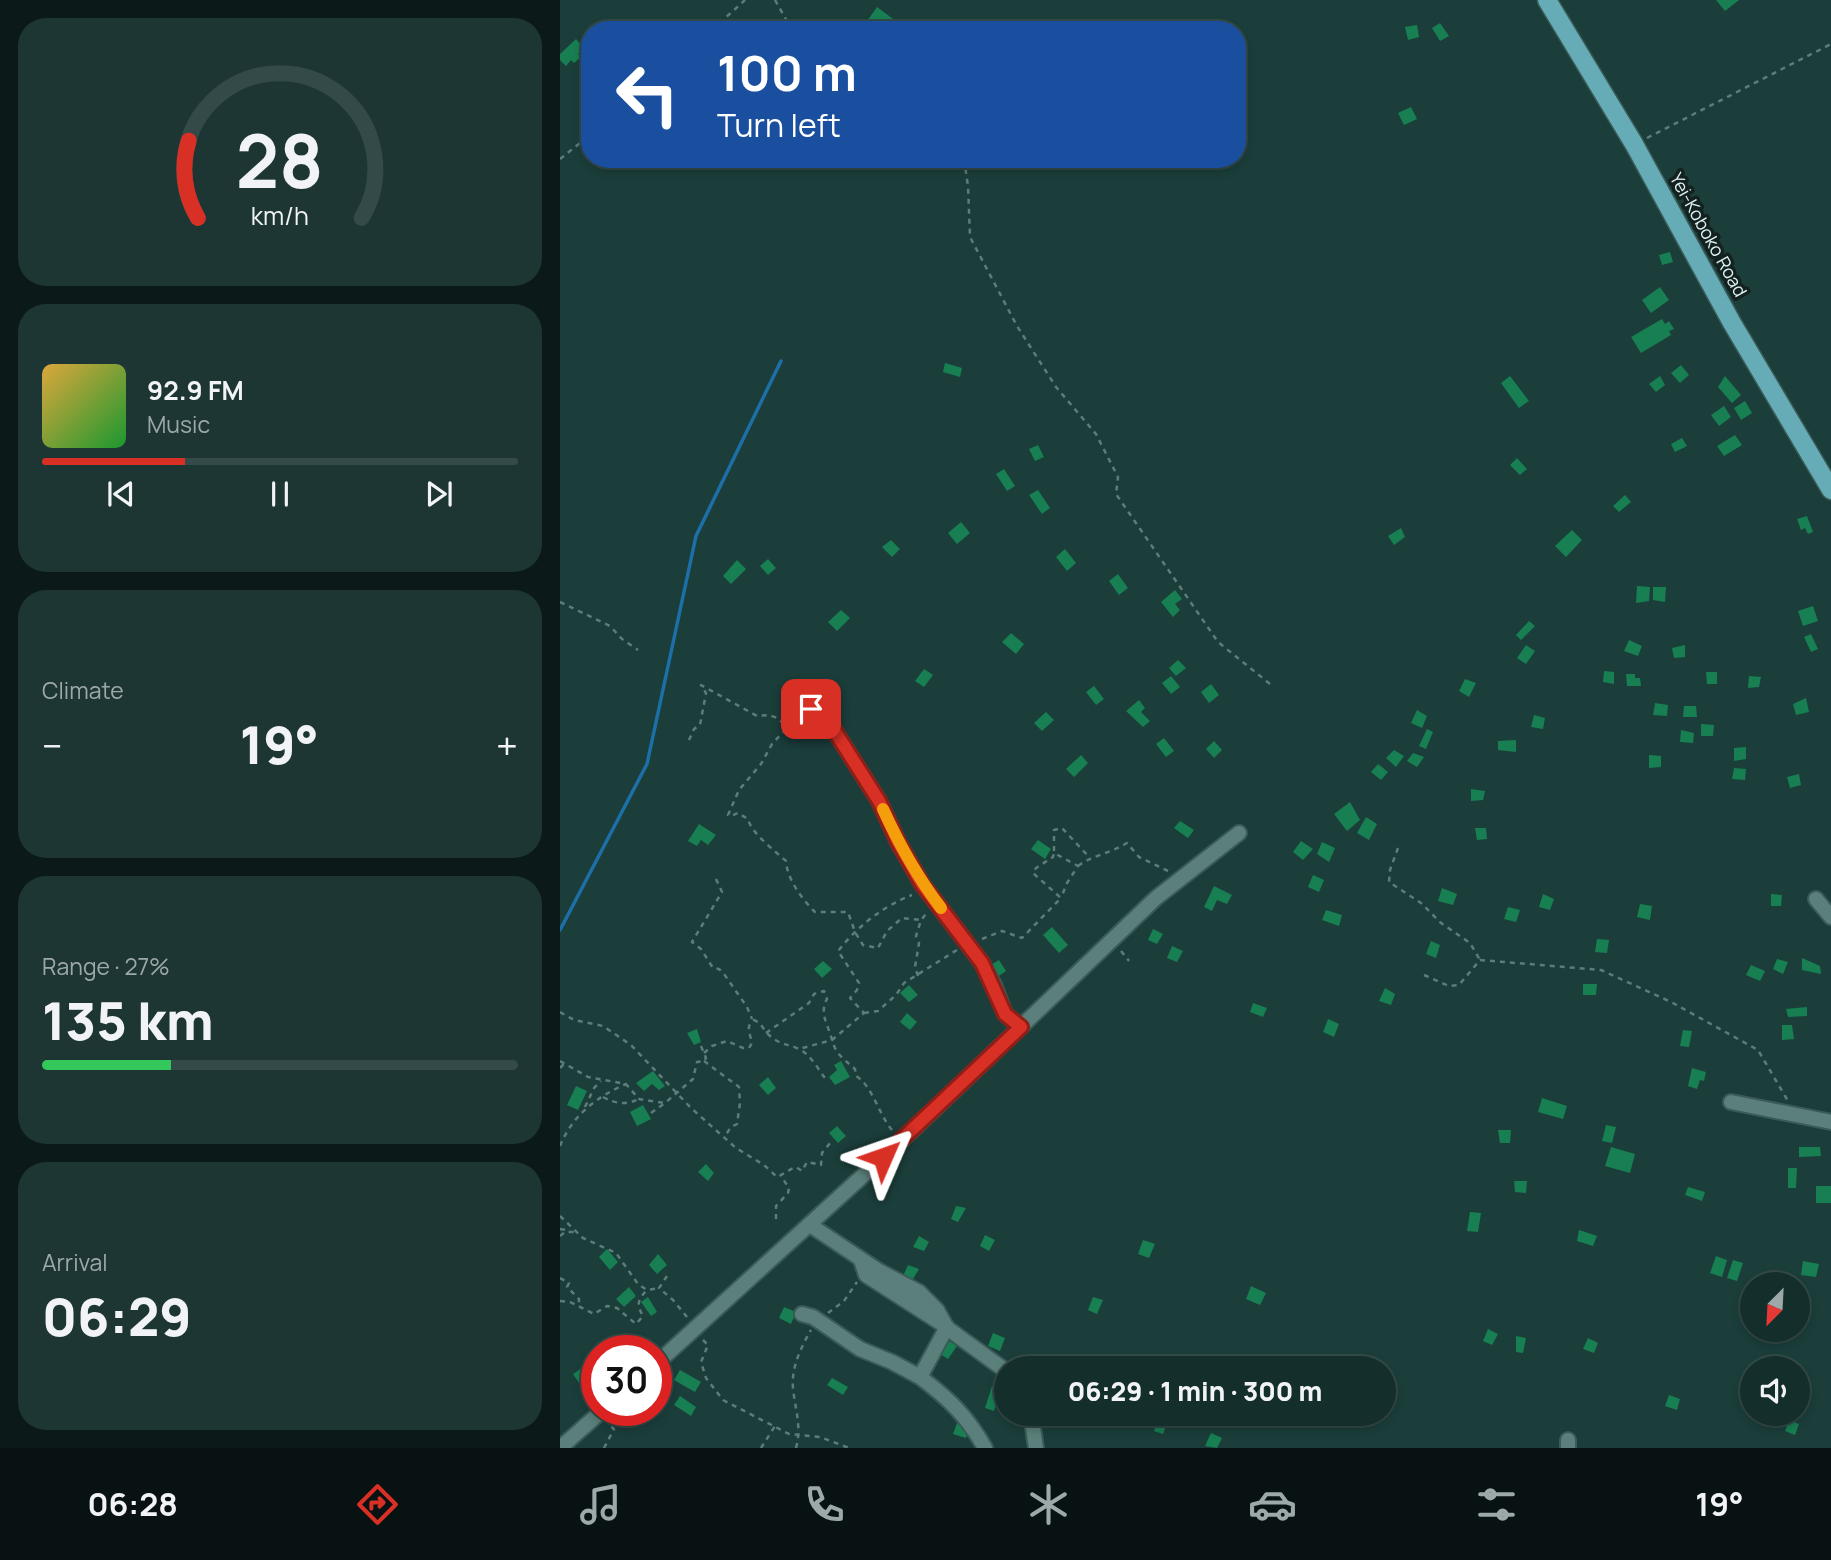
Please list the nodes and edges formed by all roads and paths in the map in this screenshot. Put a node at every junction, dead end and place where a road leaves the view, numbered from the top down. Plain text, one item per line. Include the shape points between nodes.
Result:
1 (745, 0) edge
2 (775, 0) edge
3 (1547, 0) edge
4 (722, 21) edge
5 (787, 21) edge
6 (1831, 44) edge
7 (581, 142) edge
8 (1634, 144) junction
9 (560, 159) edge
10 (965, 168) edge
11 (1831, 490) edge
12 (560, 602) edge
13 (638, 650) dead end
14 (1270, 684) dead end
15 (799, 705) joint
16 (786, 729) dead end
17 (689, 740) dead end
18 (1239, 833) dead end
19 (1398, 848) dead end
20 (1054, 852) junction
21 (1090, 858) junction
22 (1078, 866) junction
23 (1166, 876) dead end
24 (716, 879) dead end
25 (929, 893) junction
26 (1061, 898) junction
27 (1816, 899) dead end
28 (1831, 917) edge
29 (921, 920) junction
30 (855, 932) junction
31 (969, 946) junction
32 (1480, 960) junction
33 (1424, 975) dead end
34 (918, 976) junction
35 (560, 1012) edge
36 (864, 1013) junction
37 (752, 1019) dead end
38 (1021, 1027) junction
39 (766, 1033) junction
40 (832, 1040) junction
41 (701, 1046) dead end
42 (799, 1049) junction
43 (704, 1053) junction
44 (560, 1061) edge
45 (704, 1061) junction
46 (565, 1063) junction
47 (560, 1068) edge
48 (825, 1078) dead end
49 (601, 1081) junction
50 (625, 1084) junction
51 (678, 1092) junction
52 (603, 1097) junction
53 (639, 1099) junction
54 (1731, 1102) dead end
55 (666, 1103) junction
56 (584, 1108) junction
57 (651, 1113) dead end
58 (1797, 1116) junction
59 (1831, 1122) edge
60 (725, 1136) junction
61 (901, 1140) junction
62 (831, 1142) dead end
63 (560, 1146) edge
64 (781, 1176) junction
65 (560, 1216) edge
66 (776, 1219) dead end
67 (810, 1225) junction
68 (560, 1229) edge
69 (574, 1231) junction
70 (560, 1236) edge
71 (862, 1260) junction
72 (667, 1276) dead end
73 (560, 1278) edge
74 (659, 1288) junction
75 (647, 1290) junction
76 (560, 1301) edge
77 (579, 1306) junction
78 (803, 1314) dead end
79 (823, 1318) dead end
80 (817, 1325) dead end
81 (947, 1327) junction
82 (694, 1331) junction
83 (672, 1350) edge
84 (994, 1362) edge
85 (920, 1377) junction
86 (585, 1426) edge
87 (611, 1426) edge
88 (775, 1426) junction
89 (1033, 1426) edge
90 (799, 1435) junction
91 (560, 1448) edge
92 (604, 1448) edge
93 (761, 1448) edge
94 (796, 1448) edge
95 (849, 1448) edge
96 (985, 1448) edge
97 (1036, 1448) edge

1 - 4 path
2 - 5 path
3 - 8 main road, Yei-Koboko Road
6 - 8 path
7 - 9 path
8 - 11 main road, Yei-Koboko Road
10 - 14 path via 970,237 1056,387 1096,434 1118,477 1116,494 1218,642
12 - 13 path via 610,626
15 - 17 path via 788,727 769,715 757,716 701,685 706,693 700,725
15 - 25 street via 822,711 879,801
16 - 30 path via 739,790 728,815 738,813 748,820 786,861 800,895 815,912 848,912
18 - 38 street via 1156,898
19 - 32 path via 1389,882 1470,943
20 - 21 path via 1054,830 1062,828
20 - 22 path
20 - 26 path via 1033,873
21 - 22 path
21 - 23 path via 1127,843 1139,857 1168,871
22 - 26 path
24 - 37 path via 722,892 692,942 713,968 724,974
25 - 29 path
25 - 30 path via 897,901
25 - 31 street
26 - 31 path via 1022,938 1002,930
27 - 28 street
29 - 30 path via 902,918 887,931 878,948 863,945
29 - 34 path via 916,936
30 - 36 path via 838,951 859,984 850,998
31 - 34 path via 946,955
31 - 38 street via 994,985 1005,1014
32 - 33 path via 1459,985 1449,986
32 - 58 path via 1601,970 1671,1002 1758,1050
34 - 36 path via 904,983 878,1011
35 - 51 path via 603,1026 631,1045
36 - 40 path
38 - 61 street
39 - 40 path via 824,991 824,1015
39 - 42 path via 784,1046
39 - 43 path via 754,1020 748,1030 749,1048 727,1041
40 - 42 path
40 - 61 path via 838,1055 864,1081
41 - 43 path
42 - 48 path
43 - 45 path
44 - 46 path
45 - 51 path via 697,1062 693,1079
45 - 60 path via 738,1087 737,1124
46 - 47 path
46 - 49 path
49 - 50 path
49 - 56 path
50 - 52 path
50 - 53 path
51 - 55 path
51 - 60 path
52 - 53 path via 627,1104
52 - 56 path
53 - 55 path
54 - 58 street
55 - 57 path
56 - 63 path
58 - 59 street
60 - 64 path
61 - 67 street
62 - 64 path via 822,1153 821,1165 807,1162 802,1171 796,1167
64 - 66 path via 789,1188 776,1206
65 - 69 path
67 - 71 street
67 - 82 street
68 - 69 path
69 - 70 path
69 - 75 path via 616,1253
71 - 79 path via 857,1282 844,1301
71 - 81 street via 919,1292
72 - 74 path
73 - 77 path via 569,1283
74 - 75 path
74 - 82 path via 685,1312
75 - 77 path via 639,1299 643,1316 636,1324 617,1308 607,1306 594,1314
76 - 77 path
78 - 85 street via 860,1349
80 - 90 path via 804,1343 793,1373
81 - 84 street
81 - 85 street
82 - 83 street
82 - 88 path via 708,1345 701,1362 706,1378 723,1400
85 - 96 street via 947,1396
86 - 91 street
87 - 92 path via 614,1429
88 - 90 path
88 - 93 path
89 - 97 street
90 - 94 path
90 - 95 path

